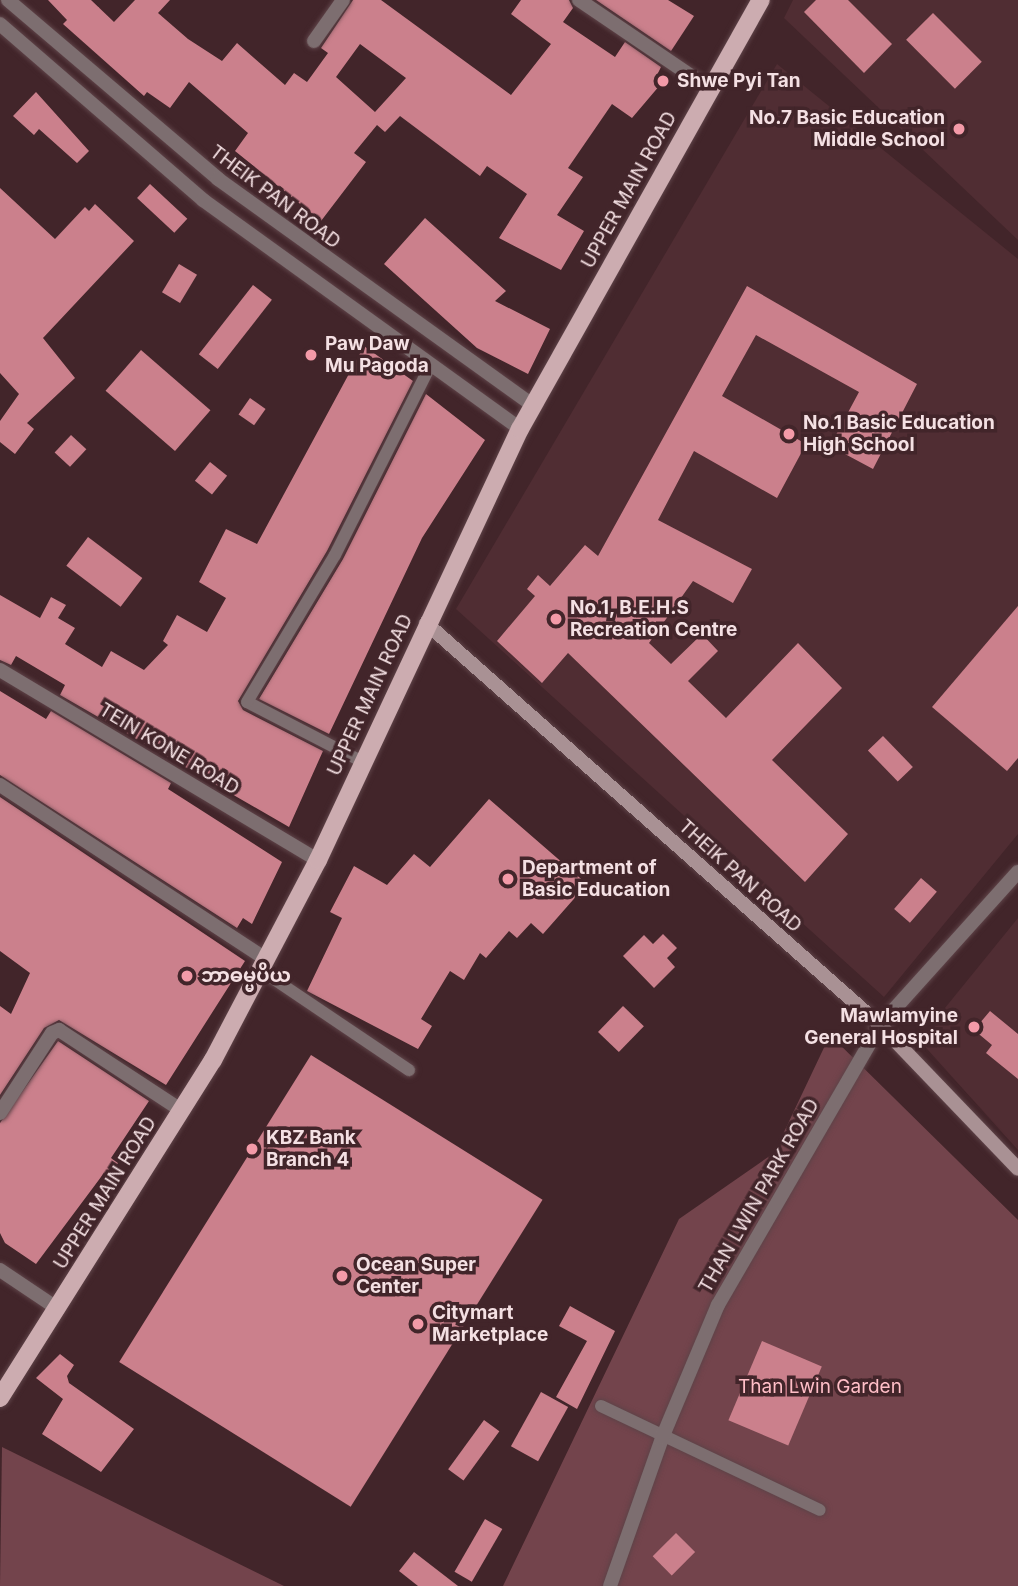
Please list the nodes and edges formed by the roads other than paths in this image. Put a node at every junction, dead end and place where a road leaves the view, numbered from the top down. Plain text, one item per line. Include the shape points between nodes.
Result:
1 (8, 0) edge
2 (343, 0) edge
3 (579, 0) edge
4 (761, 0) edge
5 (0, 24) edge
6 (314, 41) dead end
7 (709, 88) junction
8 (430, 366) junction
9 (534, 406) junction
10 (520, 429) junction
11 (426, 623) junction
12 (0, 670) edge
13 (361, 761) junction
14 (0, 785) edge
15 (318, 860) junction
16 (1018, 872) edge
17 (261, 964) junction
18 (880, 1025) junction
19 (409, 1070) dead end
20 (181, 1110) junction
21 (0, 1113) edge
22 (1018, 1169) edge
23 (0, 1270) edge
24 (58, 1308) junction
25 (0, 1398) edge
26 (601, 1406) dead end
27 (662, 1438) junction
28 (821, 1510) dead end
29 (610, 1586) edge

1 - 9 street, THEIK PAN ROAD via 218,179
2 - 6 street
3 - 7 street
4 - 7 main road, UPPER MAIN ROAD
5 - 8 street via 203,200
7 - 9 main road, UPPER MAIN ROAD
8 - 10 street
8 - 13 lane via 329,566 247,702
9 - 10 main road, UPPER MAIN ROAD
10 - 11 main road, UPPER MAIN ROAD
11 - 13 main road, UPPER MAIN ROAD
11 - 18 main road, THEIK PAN ROAD
12 - 15 street, TEIN KONE ROAD
13 - 15 main road, UPPER MAIN ROAD
14 - 17 street
15 - 17 main road, UPPER MAIN ROAD
16 - 18 street, THAN LWIN PARK ROAD
17 - 19 lane
17 - 20 main road, UPPER MAIN ROAD
18 - 22 main road, THEIK PAN ROAD
18 - 27 street, THAN LWIN PARK ROAD via 718,1305
20 - 21 street via 59,1030 52,1033
20 - 24 main road, UPPER MAIN ROAD
23 - 24 street
24 - 25 main road, UPPER MAIN ROAD
26 - 27 lane
27 - 28 lane
27 - 29 street, THAN LWIN PARK ROAD

